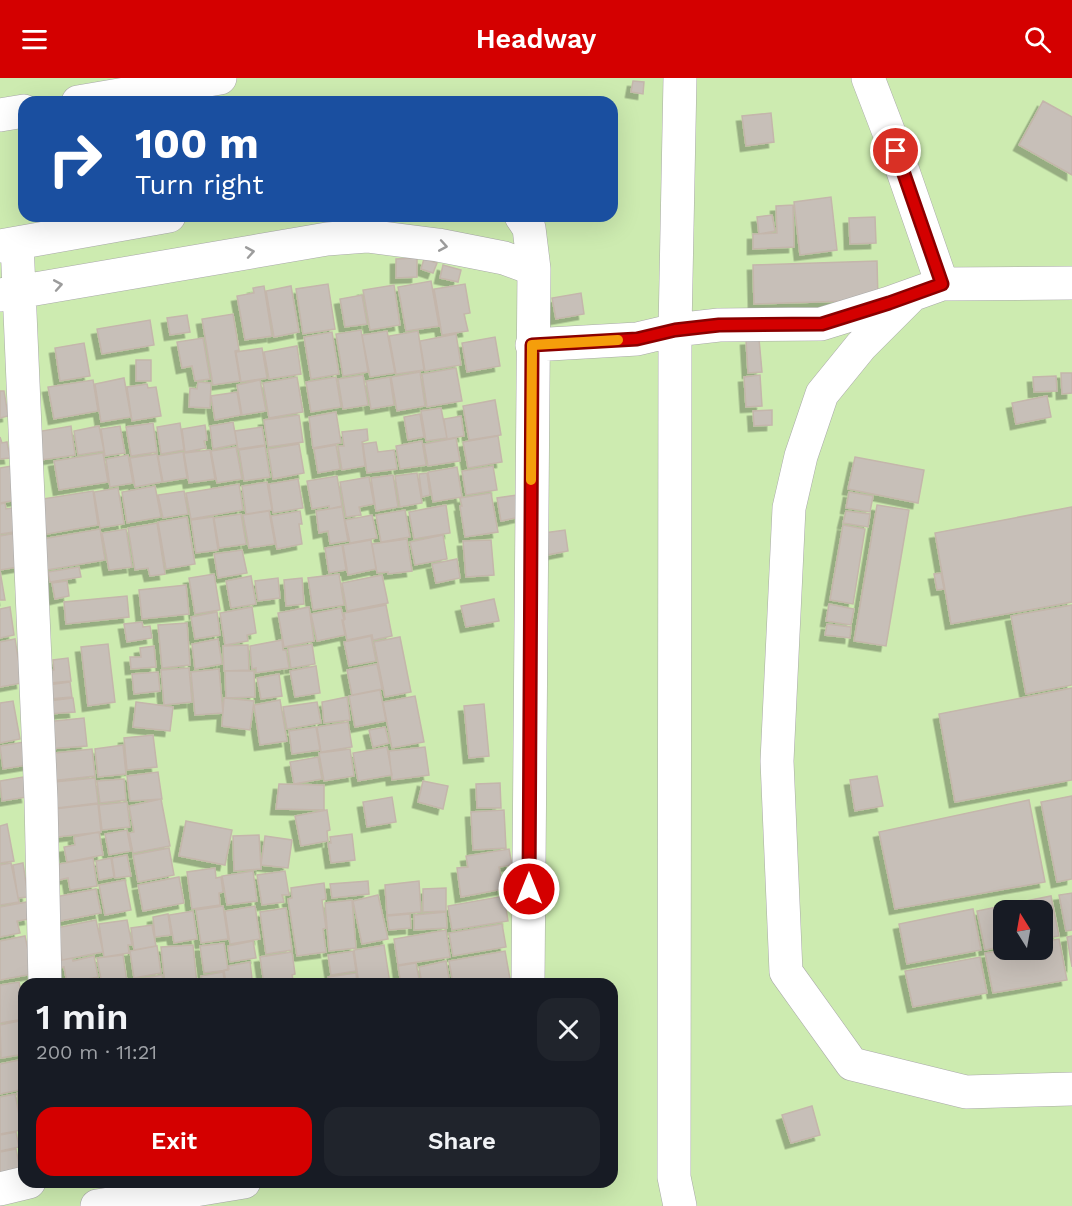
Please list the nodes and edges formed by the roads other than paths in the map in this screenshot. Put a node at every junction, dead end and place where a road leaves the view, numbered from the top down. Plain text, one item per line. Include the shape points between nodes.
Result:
1 (220, 78) edge
2 (680, 78) edge
3 (868, 78) edge
4 (114, 96) edge
5 (18, 112) edge
6 (0, 115) edge
7 (134, 222) edge
8 (525, 222) edge
9 (8, 244) edge
10 (534, 269) junction
11 (1072, 283) edge
12 (942, 284) junction
13 (10, 293) edge
14 (912, 295) junction
15 (675, 330) junction
16 (532, 345) junction
17 (45, 978) edge
18 (528, 978) edge
19 (1072, 1089) edge
20 (18, 1185) edge
21 (207, 1188) edge
22 (0, 1189) edge
23 (97, 1206) edge
24 (680, 1206) edge

1 - 4 street
2 - 15 street
3 - 12 street
5 - 6 street
7 - 9 street
8 - 10 street
9 - 13 street
13 -> 10 street via 327,239 367,236 449,247 504,258
10 - 16 street
11 - 12 street
12 - 14 street
13 - 17 street via 41,800
14 - 15 street via 822,324 719,325
14 - 19 street via 861,346 822,394 789,508 777,761 786,972 852,1064 966,1092
15 - 16 street via 637,339
15 - 24 street via 674,1177
16 - 18 street
20 - 22 street
21 - 23 street

